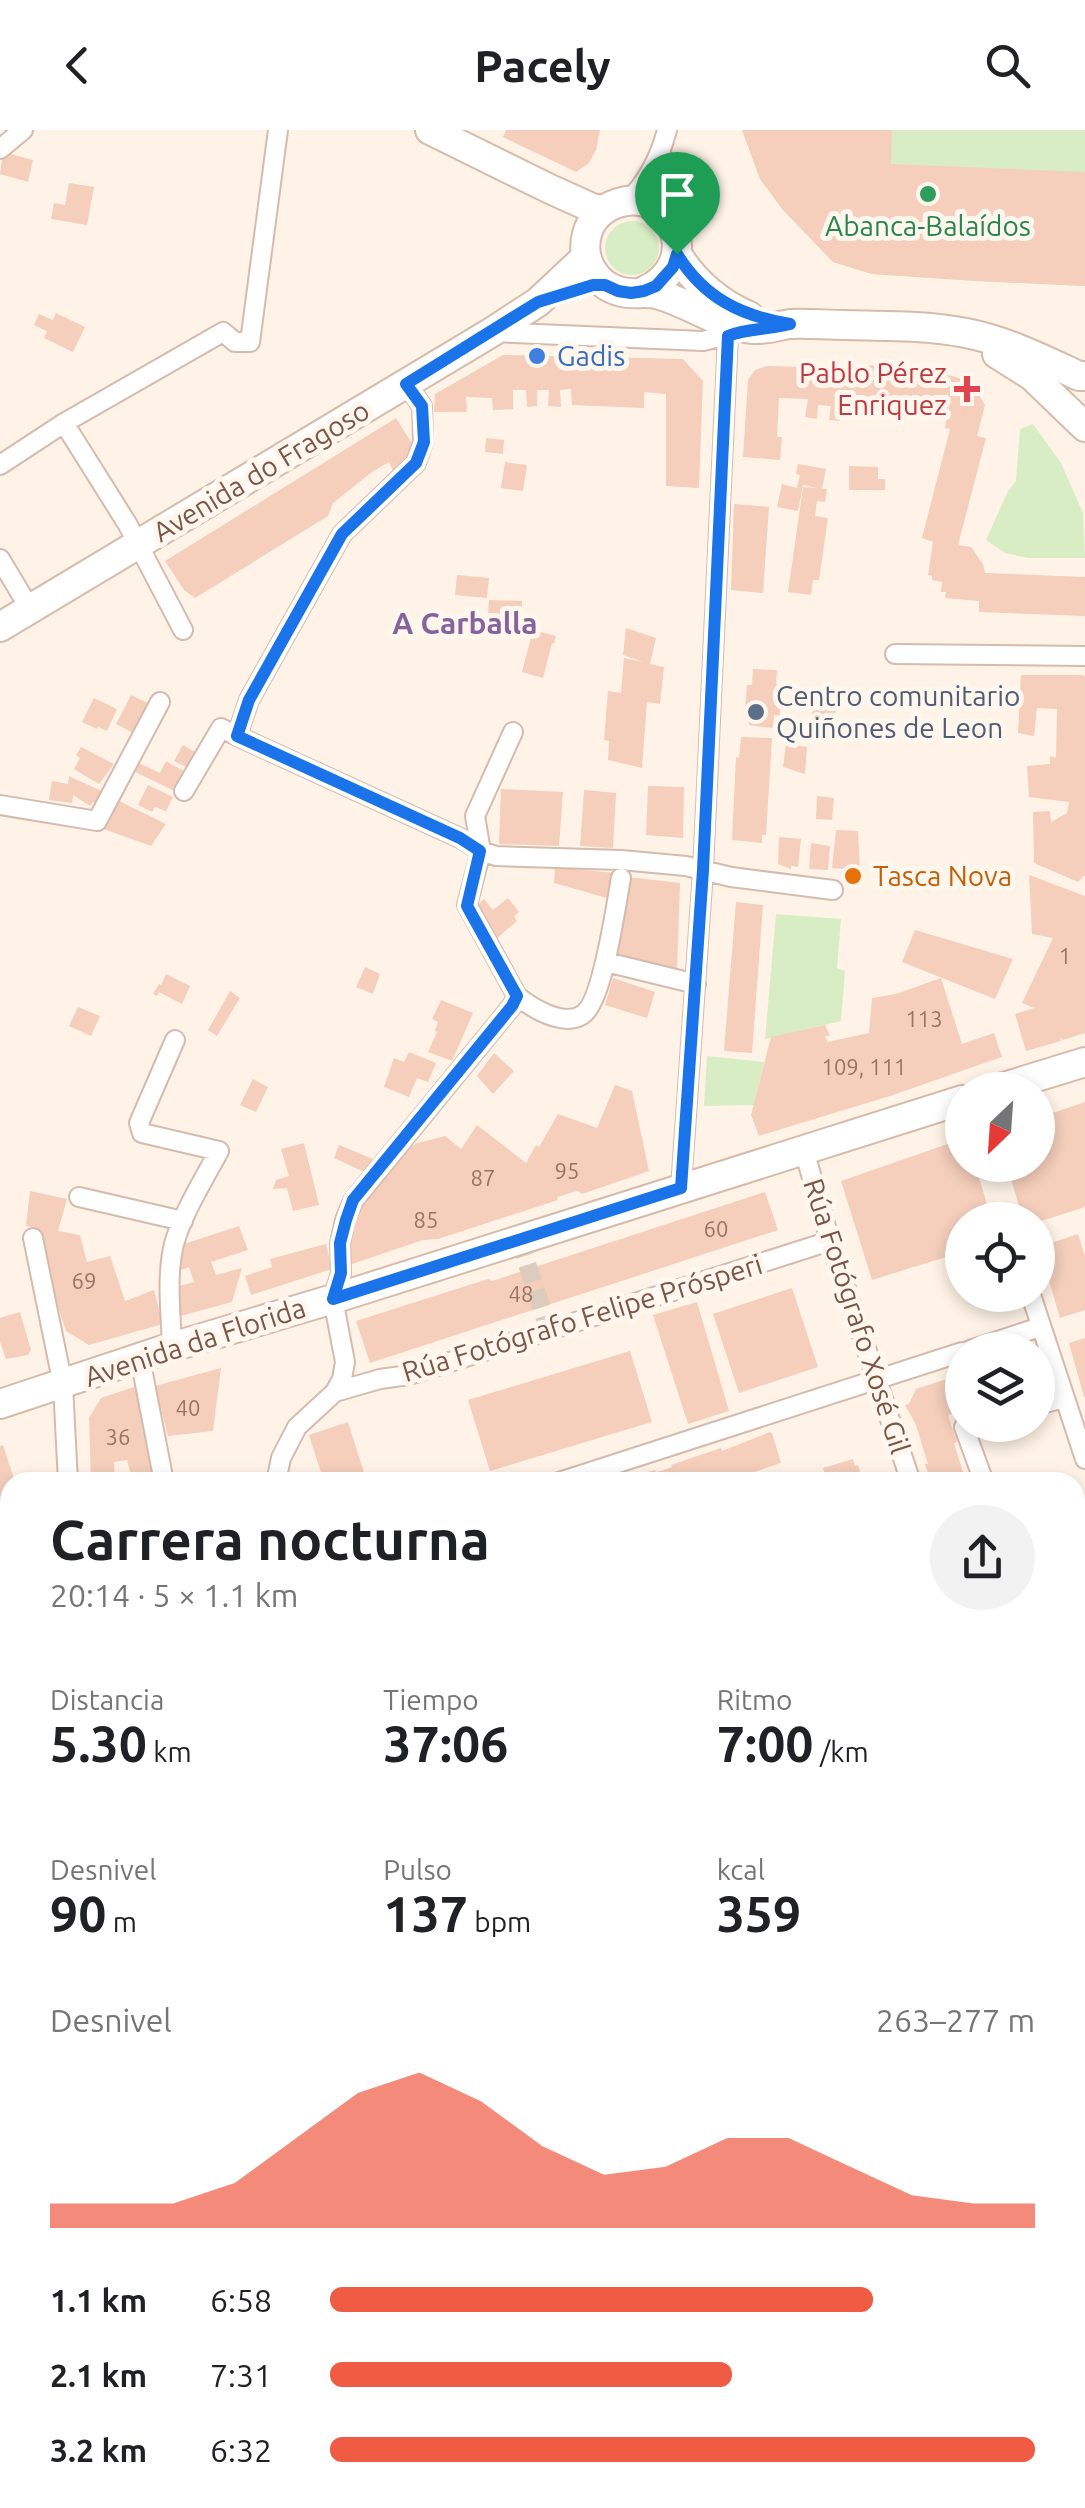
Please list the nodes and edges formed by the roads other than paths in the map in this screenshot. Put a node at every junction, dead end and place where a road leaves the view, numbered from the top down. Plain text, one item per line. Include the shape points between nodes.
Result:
1 (23, 130) edge
2 (278, 130) edge
3 (430, 130) edge
4 (665, 137) edge
5 (0, 148) edge
6 (616, 205) junction
7 (668, 219) junction
8 (677, 254) junction
9 (586, 257) junction
10 (605, 285) junction
11 (644, 291) junction
12 (538, 302) junction
13 (790, 324) junction
14 (915, 327) junction
15 (731, 328) junction
16 (492, 332) junction
17 (1082, 376) edge
18 (406, 384) junction
19 (1077, 419) edge
20 (64, 423) junction
21 (0, 465) edge
22 (139, 544) junction
23 (0, 559) edge
24 (30, 609) junction
25 (0, 627) edge
26 (183, 630) dead end
27 (895, 654) dead end
28 (1085, 656) edge
29 (160, 702) dead end
30 (229, 732) junction
31 (514, 732) dead end
32 (184, 790) dead end
33 (0, 805) edge
34 (480, 851) junction
35 (703, 870) junction
36 (621, 878) dead end
37 (833, 890) dead end
38 (606, 962) junction
39 (696, 984) junction
40 (517, 996) junction
41 (175, 1040) dead end
42 (1085, 1062) edge
43 (1052, 1072) edge
44 (945, 1105) edge
45 (804, 1150) junction
46 (681, 1188) junction
47 (79, 1197) dead end
48 (182, 1221) junction
49 (32, 1238) dead end
50 (830, 1241) junction
51 (333, 1299) junction
52 (1035, 1312) edge
53 (1040, 1326) junction
54 (1022, 1332) edge
55 (172, 1348) junction
56 (140, 1358) junction
57 (945, 1358) edge
58 (878, 1381) junction
59 (63, 1384) junction
60 (335, 1392) junction
61 (1064, 1398) junction
62 (1055, 1401) edge
63 (0, 1404) edge
64 (969, 1442) edge
65 (281, 1458) junction
66 (1085, 1459) edge
67 (67, 1472) edge
68 (162, 1472) edge
69 (278, 1472) edge
70 (285, 1472) edge
71 (603, 1472) edge
72 (907, 1472) edge
73 (980, 1472) edge

1 - 5 street
2 - 20 street via 250,342 235,342 223,332
3 - 6 main road via 592,208
4 - 6 street via 647,180
4 - 7 street via 660,173
6 - 7 main road via 643,202
6 - 9 main road via 590,226
7 - 8 main road
8 - 11 main road via 666,278
8 - 13 main road via 726,303
9 - 10 main road
9 - 12 main road
10 - 11 main road
10 - 12 main road
11 - 15 main road
12 - 16 main road, Avenida do Fragoso
13 - 14 main road
13 - 15 main road
14 - 17 main road via 989,339
14 - 19 main road via 995,353 1032,376
15 - 16 street via 703,340
15 - 35 street
16 - 18 main road, Avenida do Fragoso
17 - 19 main road via 1068,393
18 - 22 main road, Avenida do Fragoso
18 - 30 street via 422,406 424,442 416,463 342,534
20 - 21 street
20 - 22 street
22 - 24 main road, Avenida do Fragoso
22 - 26 street
23 - 24 street
24 - 25 main road, Avenida do Fragoso
27 - 28 street
29 - 33 street via 98,821
30 - 32 street
30 - 34 street
31 - 34 street via 474,816
34 - 35 street
34 - 40 street via 467,906
35 - 37 street
35 - 39 street
36 - 38 street
38 - 39 street
38 - 40 street via 590,1009 581,1016 555,1016
39 - 46 street
40 - 51 street via 353,1200
41 - 48 street via 139,1123 142,1133 219,1151
42 - 43 main road
44 - 45 main road, Avenida da Florida
45 - 46 main road, Avenida da Florida
45 - 50 street, Rúa Fotógrafo Xosé Gil
46 - 51 main road, Avenida da Florida
47 - 48 street
48 - 55 street via 170,1270
49 - 59 street
50 - 58 street, Rúa Fotógrafo Xosé Gil
50 - 60 street, Rúa Fotógrafo Felipe Prósperi via 410,1375
51 - 55 main road, Avenida da Florida
51 - 60 street via 345,1362
52 - 53 street
53 - 54 street
53 - 61 street
55 - 56 main road, Avenida da Florida
56 - 59 main road, Avenida da Florida
56 - 68 street
57 - 58 street
58 - 71 street
58 - 72 street, Rúa Fotógrafo Xosé Gil
59 - 63 main road, Avenida da Florida
59 - 67 street
60 - 65 street via 297,1427
61 - 62 street
61 - 66 street
64 - 73 street
65 - 69 street
65 - 70 street

